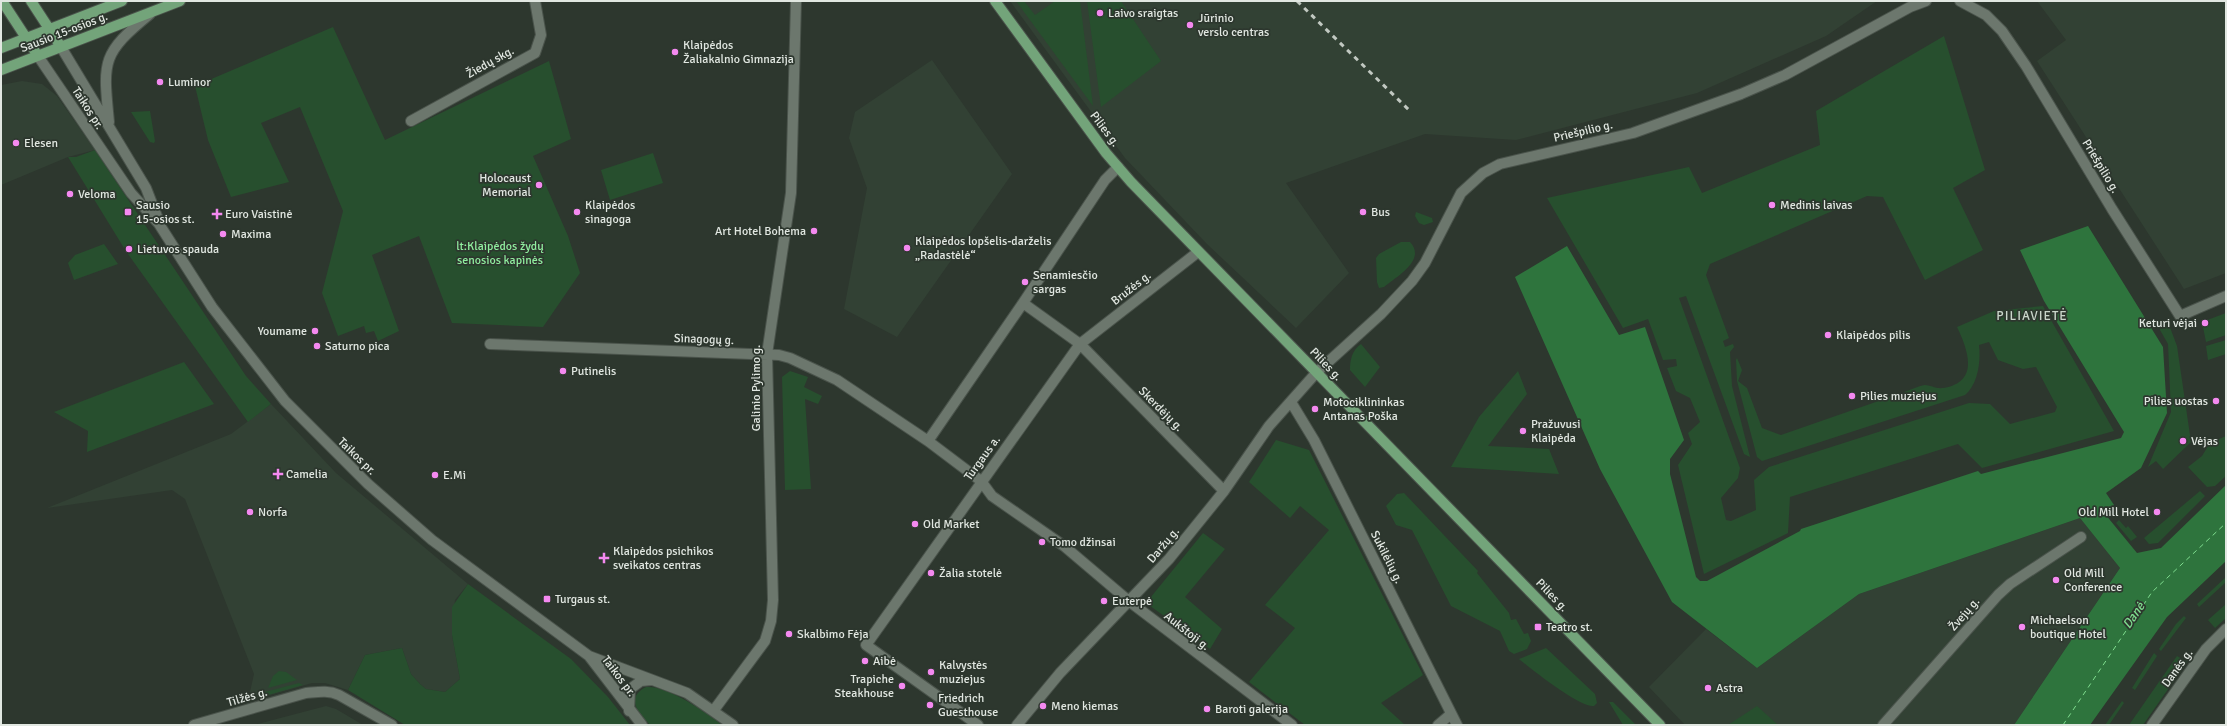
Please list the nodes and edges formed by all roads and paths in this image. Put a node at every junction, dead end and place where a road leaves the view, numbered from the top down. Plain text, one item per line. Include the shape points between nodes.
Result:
1 (2, 1) edge
2 (31, 1) edge
3 (122, 1) edge
4 (180, 1) edge
5 (535, 1) edge
6 (796, 1) edge
7 (995, 1) edge
8 (1926, 1) edge
9 (1960, 1) edge
10 (152, 12) junction
11 (50, 29) junction
12 (27, 38) junction
13 (61, 47) junction
14 (1, 48) edge
15 (38, 56) junction
16 (1, 70) edge
17 (411, 121) dead end
18 (109, 124) junction
19 (1118, 168) junction
20 (159, 224) junction
21 (1198, 252) junction
22 (2226, 296) edge
23 (1023, 302) junction
24 (490, 344) dead end
25 (1080, 344) junction
26 (767, 354) junction
27 (1316, 373) junction
28 (1291, 402) junction
29 (928, 441) junction
30 (981, 481) junction
31 (1224, 491) junction
32 (992, 496) joint
33 (2081, 537) dead end
34 (1130, 602) junction
35 (2226, 629) edge
36 (589, 656) junction
37 (652, 680) junction
38 (714, 710) junction
39 (629, 711) junction
40 (1451, 714) junction
41 (194, 725) edge
42 (392, 725) edge
43 (642, 725) edge
44 (733, 725) edge
45 (978, 725) edge
46 (1017, 725) edge
47 (1292, 725) edge
48 (1438, 725) edge
49 (1457, 725) edge
50 (1660, 725) edge
51 (1883, 725) edge
52 (2152, 725) edge

1 - 12 main road, Taikos pr.
2 - 11 main road, Taikos pr.
3 - 11 main road, Sausio 15-osios g.
4 - 10 main road, Sausio 15-osios g.
5 - 17 street, Žiedų skg. via 542,36 535,53
6 - 26 street, Galinio Pylimo g. via 791,193
7 - 19 main road, Pilies g.
8 - 27 street, Priešpilio g. via 1910,7 1785,75 1741,94 1633,133 1518,159 1500,164 1483,173 1461,193 1425,263 1412,281 1381,314
9 - 22 street, Priešpilio g. via 1986,15 2002,31 2180,316
10 - 13 main road, Sausio 15-osios g.
10 - 18 street via 129,31 108,58 105,71
11 - 12 main road, Sausio 15-osios g.
11 - 13 main road, Taikos pr.
12 - 14 main road, Sausio 15-osios g.
12 - 15 main road, Taikos pr.
13 - 15 main road, Sausio 15-osios g.
13 - 18 street, Taikos pr.
15 - 16 main road, Sausio 15-osios g.
15 - 20 street, Taikos pr. via 130,193
18 - 20 street, Taikos pr. via 146,188
19 - 21 main road, Pilies g.
19 - 23 street via 1105,180
20 - 36 street, Taikos pr. via 212,307 258,369 298,416 432,540
21 - 25 street, Bružės g.
21 - 27 main road, Pilies g.
23 - 25 street
23 - 29 street
24 - 26 street, Sinagogų g.
25 - 30 street, Turgaus a.
25 - 31 street, Skerdėjų g.
26 - 29 street, Sinagogų g. via 790,358 837,380
26 - 38 street, Galinio Pylimo g. via 773,600 771,621 765,641
27 - 28 street, Daržų g.
27 - 50 main road, Pilies g.
28 - 31 street, Daržų g. via 1269,426
28 - 40 street, Sukilėlių g. via 1314,440
29 - 30 street, Sinagogų g.
30 - 32 street, Sinagogų g.
30 - 45 street, Turgaus a. via 866,645
31 - 34 street, Daržų g.
32 - 34 street, Aukštoji g. via 1064,546
33 - 51 street, Žvejų g. via 2010,584
34 - 46 street, Daržų g. via 1060,673
34 - 47 street, Aukštoji g.
35 - 52 street, Danės g. via 2206,649
36 - 37 street, Taikos pr.
36 - 39 street, Taikos pr.
37 - 38 street, Taikos pr. via 687,693
37 - 39 street via 641,681 630,689
38 - 44 street, Taikos pr.
39 - 43 street, Taikos pr.
40 - 48 street
40 - 49 street, Sukilėlių g.
41 - 42 street, Tilžės g. via 306,693 332,691

